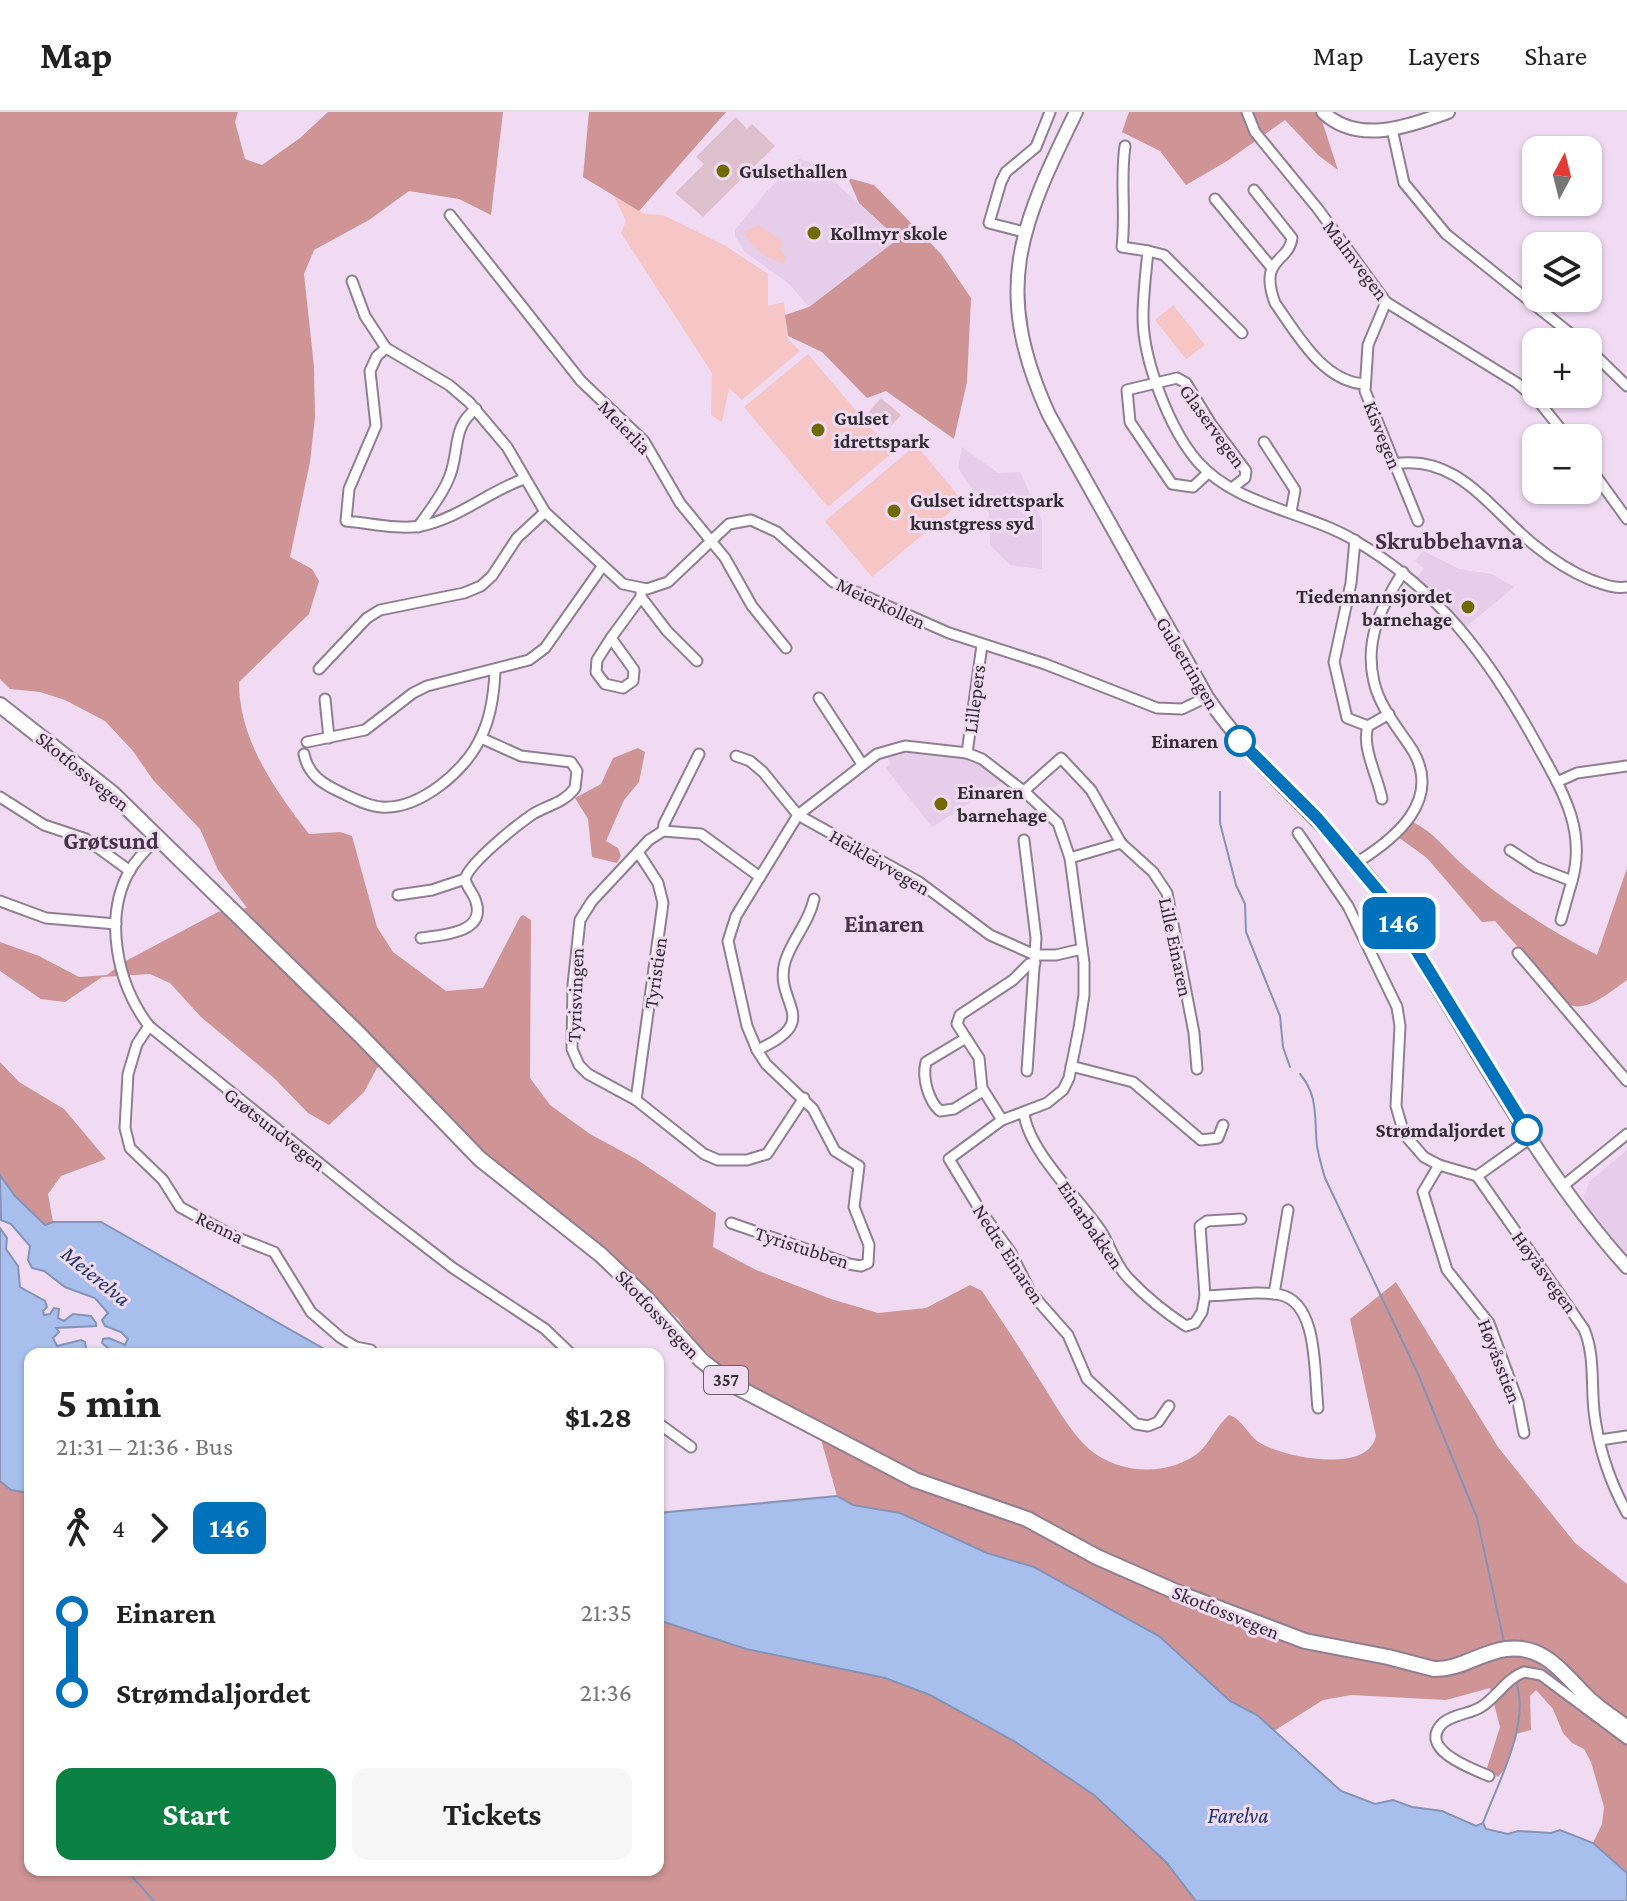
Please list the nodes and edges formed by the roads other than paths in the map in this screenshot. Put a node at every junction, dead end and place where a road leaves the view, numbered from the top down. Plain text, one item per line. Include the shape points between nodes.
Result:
1 (1050, 112) edge
2 (1076, 112) edge
3 (1247, 112) edge
4 (1323, 112) edge
5 (1448, 112) edge
6 (1392, 129) junction
7 (1125, 146) dead end
8 (1254, 190) dead end
9 (1215, 199) dead end
10 (450, 215) dead end
11 (1024, 232) junction
12 (1148, 251) junction
13 (1272, 268) junction
14 (352, 281) dead end
15 (1386, 302) junction
16 (1564, 328) edge
17 (1242, 333) dead end
18 (386, 348) junction
19 (1602, 362) edge
20 (1157, 382) junction
21 (1365, 384) junction
22 (1627, 386) edge
23 (476, 409) junction
24 (1556, 424) edge
25 (1264, 442) dead end
26 (1394, 464) junction
27 (1208, 473) junction
28 (524, 479) junction
29 (1602, 484) edge
30 (1232, 488) junction
31 (545, 512) junction
32 (1291, 512) junction
33 (1627, 519) edge
34 (1418, 521) dead end
35 (418, 527) junction
36 (1355, 540) junction
37 (711, 541) junction
38 (602, 567) junction
39 (1403, 572) junction
40 (1627, 587) edge
41 (641, 593) junction
42 (611, 638) junction
43 (982, 645) junction
44 (786, 648) dead end
45 (697, 661) dead end
46 (319, 669) dead end
47 (495, 671) junction
48 (1207, 697) junction
49 (819, 698) dead end
50 (325, 699) dead end
51 (0, 705) edge
52 (1389, 714) junction
53 (1368, 726) junction
54 (329, 738) junction
55 (481, 738) junction
56 (307, 742) dead end
57 (967, 753) junction
58 (304, 754) dead end
59 (699, 754) dead end
60 (736, 756) dead end
61 (862, 764) junction
62 (1627, 766) edge
63 (1557, 782) junction
64 (1024, 791) junction
65 (0, 797) edge
66 (1382, 799) dead end
67 (798, 815) junction
68 (663, 831) junction
69 (1298, 833) dead end
70 (159, 836) junction
71 (1024, 840) dead end
72 (1121, 843) junction
73 (1510, 850) dead end
74 (638, 852) junction
75 (1070, 858) junction
76 (1356, 863) junction
77 (130, 871) junction
78 (760, 877) junction
79 (465, 879) junction
80 (1572, 881) junction
81 (398, 895) dead end
82 (814, 899) dead end
83 (0, 901) edge
84 (1561, 920) dead end
85 (116, 924) junction
86 (421, 938) dead end
87 (1082, 949) junction
88 (1518, 953) dead end
89 (1035, 959) junction
90 (149, 1026) junction
91 (966, 1038) junction
92 (757, 1050) junction
93 (1071, 1066) junction
94 (1197, 1069) dead end
95 (1027, 1071) dead end
96 (1627, 1081) edge
97 (983, 1091) junction
98 (804, 1098) junction
99 (636, 1100) junction
100 (1024, 1113) junction
101 (1002, 1120) junction
102 (1223, 1125) dead end
103 (1627, 1134) edge
104 (1532, 1137) junction
105 (1439, 1165) junction
106 (1477, 1176) junction
107 (1563, 1186) junction
108 (1288, 1210) dead end
109 (1241, 1219) dead end
110 (731, 1223) dead end
111 (1627, 1267) edge
112 (1274, 1294) junction
113 (1205, 1296) junction
114 (366, 1348) edge
115 (565, 1348) edge
116 (1169, 1406) dead end
117 (1318, 1408) dead end
118 (664, 1427) edge
119 (1524, 1433) dead end
120 (1627, 1436) edge
121 (1600, 1440) junction
122 (691, 1447) dead end
123 (1627, 1513) edge
124 (1627, 1728) edge
125 (1627, 1739) edge
126 (1489, 1776) dead end

1 - 11 street via 1036,147 1006,172 994,199 989,223
2 - 11 street, Gulsetringen
3 - 15 street, Malmvegen via 1255,132
4 - 6 street via 1355,130
5 - 6 street
6 - 16 street via 1404,183 1446,234
7 - 12 street via 1122,247
8 - 13 street via 1292,238
9 - 13 street
10 - 37 street, Meierlia via 588,389 644,441 680,503
11 - 48 street, Gulsetringen via 1017,264 1017,314 1038,391
12 - 17 street via 1164,255
12 - 20 street, Glaservegen via 1143,320
13 - 21 street via 1275,303 1311,351 1340,378
14 - 18 street via 365,316
15 - 21 street, Kisvegen via 1368,345
15 - 24 street, Malmvegen via 1527,391
18 - 23 street via 449,385
18 - 35 street via 370,371 376,426 352,479 346,521
19 - 22 street
20 - 27 street, Glaservegen via 1181,439
20 - 27 street, Glaservegen via 1127,390 1130,422 1172,484 1193,487
20 - 30 street, Glaservegen via 1177,378 1186,383 1246,471
21 - 26 street, Kisvegen
23 - 28 street via 507,447
23 - 35 street via 461,425 454,465
25 - 32 street, Glaservegen via 1295,490
26 - 34 street, Kisvegen
26 - 40 street via 1442,467 1469,484 1533,545 1576,574
27 - 30 street, Glaservegen
28 - 31 street
28 - 35 street
29 - 33 street
30 - 32 street, Glaservegen
31 - 38 street
31 - 46 street via 517,538 481,586 380,610
32 - 36 street, Glaservegen
36 - 39 street, Glaservegen
36 - 53 street via 1334,662 1347,718
37 - 41 street, Meierkollen via 675,577
37 - 43 street, Meierkollen via 737,521 759,521 833,582
37 - 44 street, Meierlia
38 - 41 street
38 - 47 street via 538,654
39 - 52 street via 1382,609 1371,646 1374,684
39 - 63 street, Glaservegen via 1483,654
41 - 42 street
41 - 45 street via 667,631
42 - 42 street via 596,672 605,684 623,688 633,681 634,670
43 - 48 street, Meierkollen via 1157,708 1182,709
43 - 57 street, Lillepers
47 - 54 street via 419,690 372,726
47 - 55 street
48 - 76 street, Gulsetringen via 1236,736
49 - 61 street
50 - 54 street
51 - 70 main road, Skotfossvegen / 357 via 86,770
52 - 53 street
52 - 76 street via 1418,761 1420,800 1408,821
53 - 66 street via 1367,748
54 - 56 street
55 - 58 street via 428,795 392,807 376,807 333,789 313,775
55 - 79 street via 521,756 571,762 578,781 568,796 525,820
57 - 61 street via 905,746 886,749
57 - 64 street via 994,766
59 - 68 street
60 - 67 street, Heikleivvegen via 763,772
61 - 67 street
62 - 63 street via 1577,773
63 - 80 street, Glaservegen via 1578,837
64 - 72 street, Lille Einaren via 1061,758 1091,790
64 - 75 street via 1058,823
65 - 77 street via 44,825 86,839
67 - 78 street
67 - 89 street, Heikleivvegen via 919,882 990,935
68 - 74 street, Tyrisvingen
68 - 78 street via 701,834
69 - 105 street via 1348,906 1393,995 1399,1015 1400,1125 1417,1151
70 - 77 street, Grøtsundvegen
70 - 124 main road, Skotfossvegen / 357 via 480,1159 601,1255 701,1360 733,1385 915,1480 1027,1519 1120,1568 1290,1637 1434,1669 1505,1649 1534,1651
71 - 89 street
72 - 75 street
72 - 94 street, Lille Einaren via 1153,872 1170,903
73 - 80 street
74 - 99 street, Tyristien via 658,883 663,903
74 - 99 street, Tyrisvingen via 580,920 571,1035 583,1070
75 - 87 street
76 - 104 street, Gulsetringen via 1385,899
77 - 85 street, Grøtsundvegen
78 - 92 street via 732,924 728,941
79 - 81 street
79 - 86 street via 477,904 472,922 461,931
80 - 84 street, Glaservegen
82 - 92 street via 785,963 791,1024 778,1039
83 - 85 street via 46,918
85 - 90 street, Grøtsundvegen via 122,971
87 - 89 street
87 - 93 street via 1084,995
88 - 96 street
89 - 91 street via 960,1015 957,1024
89 - 95 street
90 - 114 street, Renna via 128,1074 125,1128 130,1148 163,1180 180,1207 274,1252 311,1312 341,1338
90 - 115 street, Grøtsundvegen via 379,1211
91 - 97 street via 979,1058
91 - 97 street via 926,1062 930,1096 937,1110 948,1111
92 - 98 street
93 - 100 street via 1059,1095
93 - 102 street via 1133,1082 1201,1140 1218,1138
97 - 101 street
98 - 99 street, Tyrisvingen via 767,1154 725,1161 704,1154
98 - 110 street, Tyristubben via 835,1151 859,1166 854,1199 869,1245 865,1266
100 - 101 street
100 - 113 street, Einarbakken via 1047,1159 1129,1279 1186,1326 1198,1320
101 - 116 street, Nedre Einaren via 949,1159 1010,1251 1031,1293 1068,1335 1083,1374 1130,1421 1142,1426 1162,1419
103 - 107 street
104 - 106 street
104 - 107 street, Gulsetringen
105 - 106 street
105 - 119 street, Høyåsstien via 1423,1192 1427,1213 1447,1270 1489,1323
106 - 121 street, Høyåsvegen via 1584,1329
107 - 111 street, Gulsetringen
108 - 112 street
109 - 113 street via 1200,1226
112 - 113 street
112 - 117 street via 1293,1300 1306,1317
118 - 122 street
120 - 121 street
121 - 123 street, Høyåsvegen
125 - 126 street via 1541,1675 1524,1672 1481,1707 1442,1723 1438,1730 1446,1756

